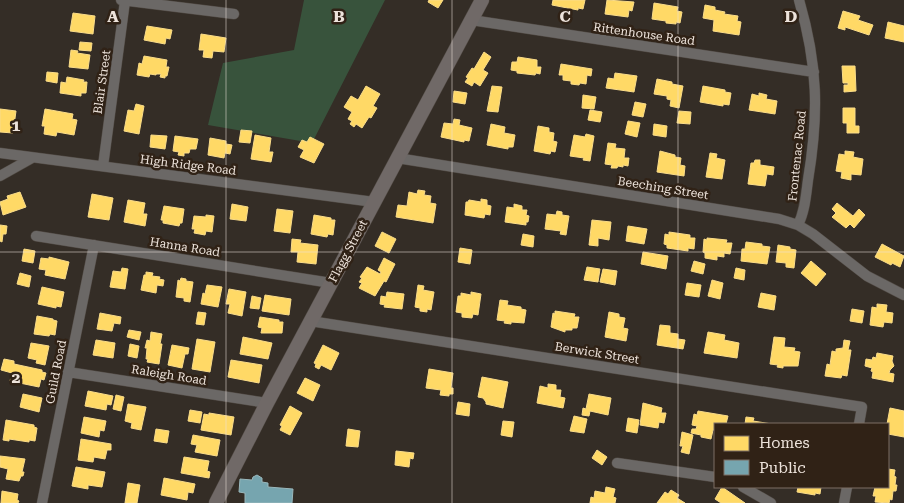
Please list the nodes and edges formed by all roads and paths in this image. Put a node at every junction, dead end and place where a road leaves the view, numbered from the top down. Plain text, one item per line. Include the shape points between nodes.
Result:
1 (123, 0) edge
2 (482, 0) edge
3 (799, 0) edge
4 (234, 14) dead end
5 (471, 20) junction
6 (814, 72) junction
7 (0, 154) edge
8 (32, 158) junction
9 (397, 158) junction
10 (103, 166) junction
11 (0, 176) edge
12 (374, 202) junction
13 (798, 225) junction
14 (36, 236) dead end
15 (94, 245) junction
16 (331, 283) junction
17 (904, 295) edge
18 (310, 321) junction
19 (68, 372) junction
20 (267, 403) junction
21 (859, 423) edge
22 (616, 464) dead end
23 (714, 476) edge
24 (746, 488) edge
25 (848, 488) edge
26 (42, 503) edge
27 (216, 503) edge
28 (771, 503) edge
29 (844, 503) edge

1 - 4 street
1 - 10 street, Blair Street
2 - 5 street, Flagg Street
3 - 6 street, Frontenac Road via 811,43
5 - 6 street, Rittenhouse Road
5 - 9 street, Flagg Street
6 - 13 street, Frontenac Road via 814,135 803,215
7 - 8 street, High Ridge Road
8 - 10 street, High Ridge Road
8 - 11 street
9 - 12 street, Flagg Street
9 - 13 street, Beeching Street via 762,216
10 - 12 street, High Ridge Road
12 - 16 street, Flagg Street
13 - 17 street, Beeching Street via 867,276
14 - 15 street, Hanna Road
15 - 16 street, Hanna Road
15 - 19 street, Guild Road
16 - 18 street, Flagg Street
18 - 20 street, Flagg Street
18 - 21 street, Berwick Street via 862,407
19 - 20 street, Raleigh Road
19 - 26 street, Guild Road
20 - 27 street, Flagg Street
22 - 23 street
24 - 28 street
25 - 29 street

